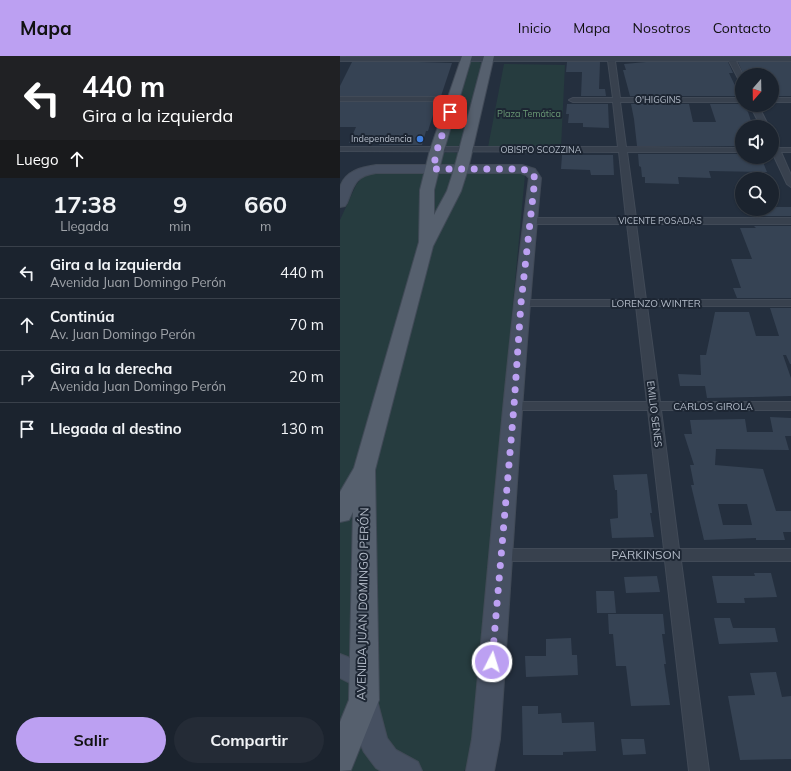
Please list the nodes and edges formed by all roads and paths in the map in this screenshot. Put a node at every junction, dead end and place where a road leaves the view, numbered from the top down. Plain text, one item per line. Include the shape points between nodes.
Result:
1 (467, 57) edge
2 (488, 57) edge
3 (611, 57) edge
4 (731, 57) edge
5 (341, 58) edge
6 (791, 59) edge
7 (736, 68) edge
8 (340, 99) edge
9 (454, 99) junction
10 (574, 100) dead end
11 (616, 100) junction
12 (735, 100) edge
13 (779, 100) edge
14 (791, 100) edge
15 (779, 148) edge
16 (340, 150) edge
17 (437, 150) junction
18 (467, 150) junction
19 (622, 150) junction
20 (735, 150) edge
21 (791, 150) edge
22 (779, 159) edge
23 (433, 169) junction
24 (461, 169) junction
25 (791, 184) edge
26 (340, 203) edge
27 (529, 221) junction
28 (631, 221) junction
29 (791, 221) edge
30 (426, 246) junction
31 (521, 303) junction
32 (641, 303) junction
33 (791, 303) edge
34 (514, 406) junction
35 (654, 406) junction
36 (791, 406) edge
37 (364, 468) junction
38 (340, 514) edge
39 (501, 555) junction
40 (672, 555) junction
41 (791, 555) edge
42 (356, 681) edge
43 (340, 760) edge
44 (408, 771) edge
45 (480, 771) edge
46 (698, 771) edge

1 - 2 street
1 - 5 street
1 - 9 main road, AVENIDA JUAN DOMINGO PERÓN
2 - 3 street
2 - 18 main road, AVENIDA JUAN DOMINGO PERÓN
3 - 4 street
3 - 11 street, EMILIO SENES
4 - 6 street
4 - 7 street
8 - 9 street
9 - 17 main road, AVENIDA JUAN DOMINGO PERÓN
10 - 11 street, O'HIGGINS
11 - 12 street, O'HIGGINS
11 - 19 street, EMILIO SENES
13 - 14 street
15 - 21 street
16 - 17 street, OBISPO SCOZZINA
17 - 18 street, OBISPO SCOZZINA
17 - 23 main road, AVENIDA JUAN DOMINGO PERÓN
18 - 19 street, OBISPO SCOZZINA
18 - 24 main road, AVENIDA JUAN DOMINGO PERÓN
19 - 20 street, OBISPO SCOZZINA
19 - 28 street, EMILIO SENES
22 - 25 street
23 - 24 main road
23 - 26 main road via 376,168 357,172 350,180
23 - 30 main road, AVENIDA JUAN DOMINGO PERÓN via 427,190
24 - 27 main road via 522,169 531,172 535,178
24 - 30 main road, AVENIDA JUAN DOMINGO PERÓN via 454,191
27 - 28 street, VICENTE POSADAS
27 - 31 main road
28 - 29 street, VICENTE POSADAS
28 - 32 street, EMILIO SENES
30 - 37 main road, AVENIDA JUAN DOMINGO PERÓN
31 - 32 street, LORENZO WINTER
31 - 34 main road
32 - 33 street, LORENZO WINTER
32 - 35 street, EMILIO SENES
34 - 35 street, CARLOS GIROLA
34 - 39 main road
35 - 36 street, CARLOS GIROLA
35 - 40 street, EMILIO SENES
37 - 38 main road, AVENIDA JUAN DOMINGO PERÓN
37 - 42 main road, AVENIDA JUAN DOMINGO PERÓN
39 - 40 street, PARKINSON
39 - 45 main road via 486,739
40 - 41 street, PARKINSON
40 - 46 street, EMILIO SENES
42 - 43 main road, AVENIDA JUAN DOMINGO PERÓN
42 - 44 main road via 374,744 386,759

